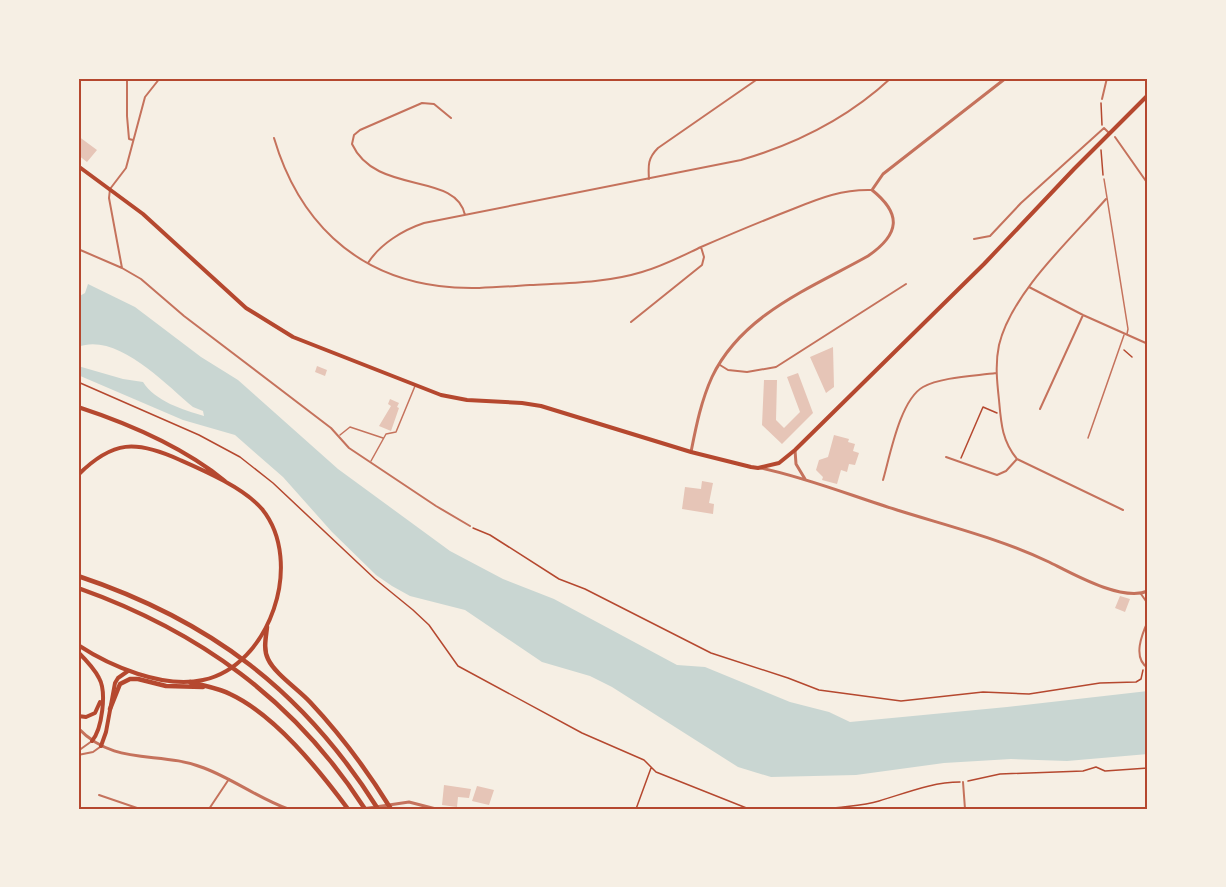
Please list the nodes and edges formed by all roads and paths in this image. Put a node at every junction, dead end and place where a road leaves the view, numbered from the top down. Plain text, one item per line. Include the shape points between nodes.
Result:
1 (127, 78) edge
2 (160, 78) edge
3 (759, 78) edge
4 (891, 78) edge
5 (1006, 78) edge
6 (1107, 78) edge
7 (1148, 95) edge
8 (1102, 99) joint
9 (451, 118) dead end
10 (1102, 125) dead end
11 (1109, 133) junction
12 (1115, 137) dead end
13 (274, 138) dead end
14 (133, 140) junction
15 (1100, 142) junction
16 (78, 166) edge
17 (649, 179) junction
18 (1104, 179) joint
19 (1148, 184) edge
20 (110, 189) junction
21 (872, 190) junction
22 (1106, 199) junction
23 (465, 214) junction
24 (974, 239) dead end
25 (701, 247) junction
26 (78, 249) edge
27 (368, 263) junction
28 (122, 268) junction
29 (906, 284) dead end
30 (1029, 287) junction
31 (1083, 315) junction
32 (631, 322) dead end
33 (1126, 334) junction
34 (1148, 344) edge
35 (1120, 346) junction
36 (1132, 357) dead end
37 (719, 365) junction
38 (996, 373) junction
39 (1148, 380) edge
40 (78, 382) edge
41 (415, 385) junction
42 (78, 407) edge
43 (1040, 409) dead end
44 (1000, 415) junction
45 (1148, 416) edge
46 (339, 436) junction
47 (383, 438) junction
48 (1088, 438) dead end
49 (78, 448) edge
50 (795, 450) junction
51 (691, 452) junction
52 (946, 457) dead end
53 (78, 458) edge
54 (1017, 459) junction
55 (370, 462) junction
56 (959, 462) junction
57 (758, 468) junction
58 (78, 475) edge
59 (806, 480) junction
60 (883, 480) dead end
61 (235, 489) junction
62 (1123, 510) dead end
63 (470, 526) joint
64 (78, 576) edge
65 (78, 588) edge
66 (1148, 591) edge
67 (1141, 594) junction
68 (1148, 603) edge
69 (1148, 621) edge
70 (267, 627) junction
71 (78, 645) edge
72 (78, 652) edge
73 (1144, 666) junction
74 (1148, 668) edge
75 (129, 671) junction
76 (190, 682) junction
77 (210, 688) junction
78 (103, 692) junction
79 (110, 709) junction
80 (78, 716) edge
81 (78, 728) edge
82 (92, 741) junction
83 (101, 746) junction
84 (78, 753) edge
85 (651, 767) junction
86 (1148, 768) edge
87 (229, 779) junction
88 (963, 782) junction
89 (99, 795) dead end
90 (140, 809) edge
91 (209, 809) edge
92 (288, 809) edge
93 (348, 809) edge
94 (363, 809) edge
95 (378, 809) edge
96 (391, 809) edge
97 (436, 809) edge
98 (636, 809) edge
99 (749, 809) edge
100 (828, 809) edge
101 (965, 809) edge

1 - 14 street via 129,139
2 - 14 street via 145,97
3 - 17 street via 658,148 650,158
4 - 17 street via 836,120 787,144 741,160
5 - 21 street via 893,165
6 - 8 street
7 - 11 main road
8 - 10 path
9 - 23 street via 434,104 422,103 360,130 352,144 384,174 448,192 461,202
11 - 15 main road
11 - 24 street via 1104,128 1083,145 990,236
12 - 19 street
13 - 27 street via 291,184 310,214 336,240
14 - 20 street via 126,168
15 - 18 path
15 - 50 main road via 984,264
16 - 20 main road
17 - 23 street
18 - 22 lane
20 - 28 street
20 - 41 main road via 262,319 317,348
21 - 25 street via 852,189 823,197
21 - 37 street via 892,211 893,226 888,240 868,256 760,318 740,336
22 - 30 street
22 - 33 lane
23 - 27 street via 411,227 387,243
25 - 27 street via 664,264 615,279 478,288 422,283
25 - 32 street via 702,265
26 - 28 street
28 - 46 street
29 - 37 street via 776,368 747,372
30 - 31 street
30 - 38 street via 1002,338
31 - 33 street
31 - 43 street
33 - 34 street
33 - 35 lane
35 - 36 path
35 - 48 lane
37 - 51 street via 702,407
38 - 44 street
38 - 60 street via 932,383 911,396
39 - 45 street
40 - 85 path via 200,435 240,457 429,625 458,666
41 - 47 lane via 396,432
41 - 51 main road via 454,398 541,406
42 - 61 main road via 160,440 200,462
44 - 54 street via 1005,442
44 - 56 path via 983,407
46 - 47 lane via 350,427
46 - 55 street
47 - 55 lane
49 - 53 main road
50 - 57 main road via 779,463
50 - 59 street via 796,464
51 - 57 main road
52 - 56 street
54 - 56 street via 997,475
54 - 62 street
55 - 63 street
57 - 59 street
58 - 61 main road via 104,453 134,446 177,458
59 - 67 street via 1017,547 1089,581
61 - 70 main road via 261,509 277,541 280,581
63 - 73 path via 559,579 711,653 824,691 901,701 982,692 1029,694 1136,682 1141,679
64 - 95 highway via 194,626 254,667 312,720 348,763
65 - 94 highway via 148,616 224,659 304,729 350,785
66 - 67 street
67 - 68 street
69 - 73 street via 1140,647
70 - 76 main road via 248,653 227,670
70 - 96 highway via 265,651 271,665 337,732
71 - 75 main road
72 - 78 main road via 100,678
73 - 74 street
75 - 76 main road
75 - 79 main road via 115,683
76 - 77 highway
77 - 79 highway via 130,679 120,684
77 - 93 highway via 240,699 272,725
78 - 80 main road via 95,713
78 - 82 main road via 100,725
79 - 83 main road
81 - 82 street
82 - 83 street
82 - 84 street
83 - 84 street via 93,752
83 - 87 street via 124,755 186,762
85 - 98 path
85 - 99 path
86 - 88 path via 1105,771 1096,767 1083,771 1000,774
87 - 91 street
87 - 92 street
88 - 100 path via 946,782 876,802
88 - 101 street
89 - 90 street
94 - 97 street via 409,802

